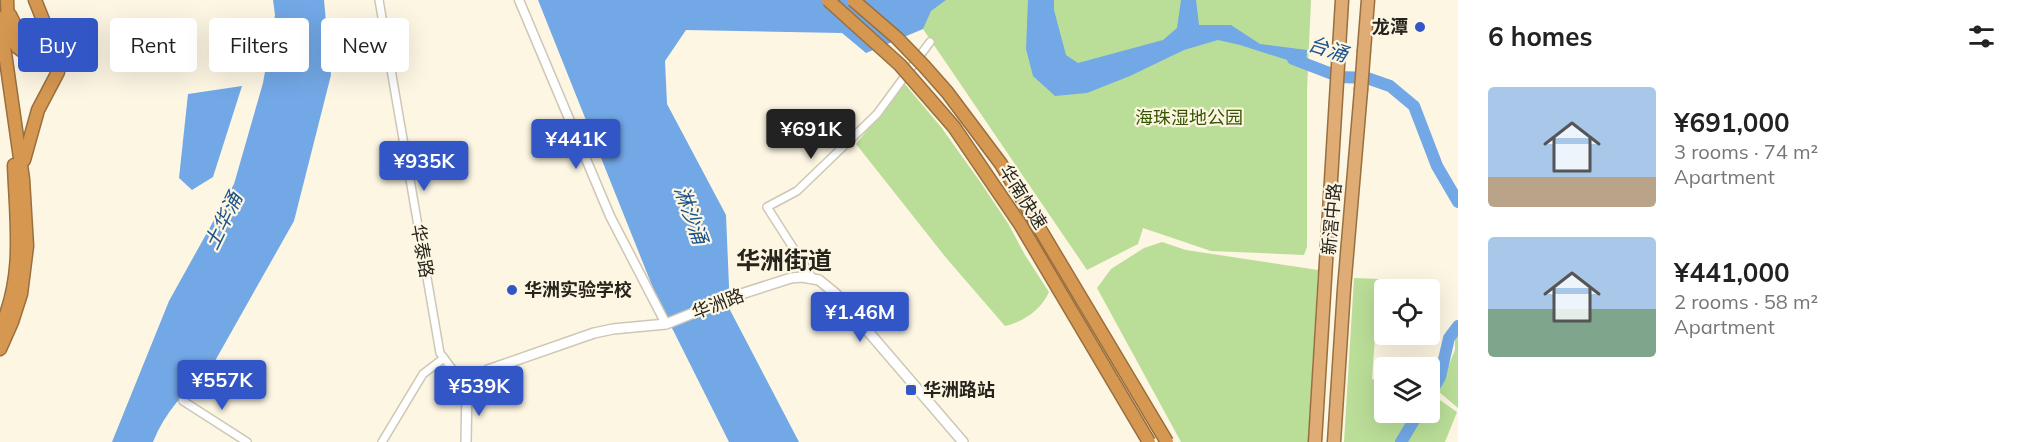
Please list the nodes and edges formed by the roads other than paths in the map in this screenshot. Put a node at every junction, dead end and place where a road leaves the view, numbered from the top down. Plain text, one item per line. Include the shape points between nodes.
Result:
1 (30, 0) edge
2 (36, 0) edge
3 (379, 0) edge
4 (519, 0) edge
5 (828, 0) edge
6 (853, 0) edge
7 (1342, 0) edge
8 (1368, 0) edge
9 (4, 4) edge
10 (0, 18) edge
11 (37, 18) edge
12 (18, 32) edge
13 (8, 34) junction
14 (930, 42) dead end
15 (18, 48) edge
16 (10, 82) junction
17 (41, 104) junction
18 (20, 155) junction
19 (19, 181) junction
20 (813, 279) junction
21 (666, 324) junction
22 (0, 329) edge
23 (0, 349) edge
24 (444, 358) junction
25 (469, 385) junction
26 (183, 401) dead end
27 (247, 442) edge
28 (382, 442) edge
29 (466, 442) edge
30 (963, 442) edge
31 (1149, 442) edge
32 (1167, 442) edge
33 (1315, 442) edge
34 (1334, 442) edge

1 - 11 highway
2 - 17 highway via 58,60 56,77
3 - 24 street, 华泰路 via 434,323
4 - 21 street via 610,216
5 - 31 highway, 华南快速, bridge via 900,65 954,127 1020,224
6 - 32 highway, 华南快速, bridge via 924,66 990,148
7 - 33 highway, 新滘中路
8 - 34 highway, 新滘中路, bridge
9 - 12 highway
9 - 13 highway
10 - 16 highway
13 - 15 highway
13 - 16 highway
14 - 20 street via 877,114 797,191 767,207
16 - 18 highway
16 - 19 highway
17 - 18 highway
17 - 19 highway
18 - 19 highway
19 - 22 highway via 18,259
19 - 23 highway via 27,225 26,265 17,309
20 - 21 main road, 华洲路 via 791,278
20 - 30 main road via 836,294
21 - 25 main road, 华洲路 via 594,333 488,370
24 - 25 street, 华泰路
24 - 28 street via 423,374
25 - 29 main road via 465,395
26 - 27 street

